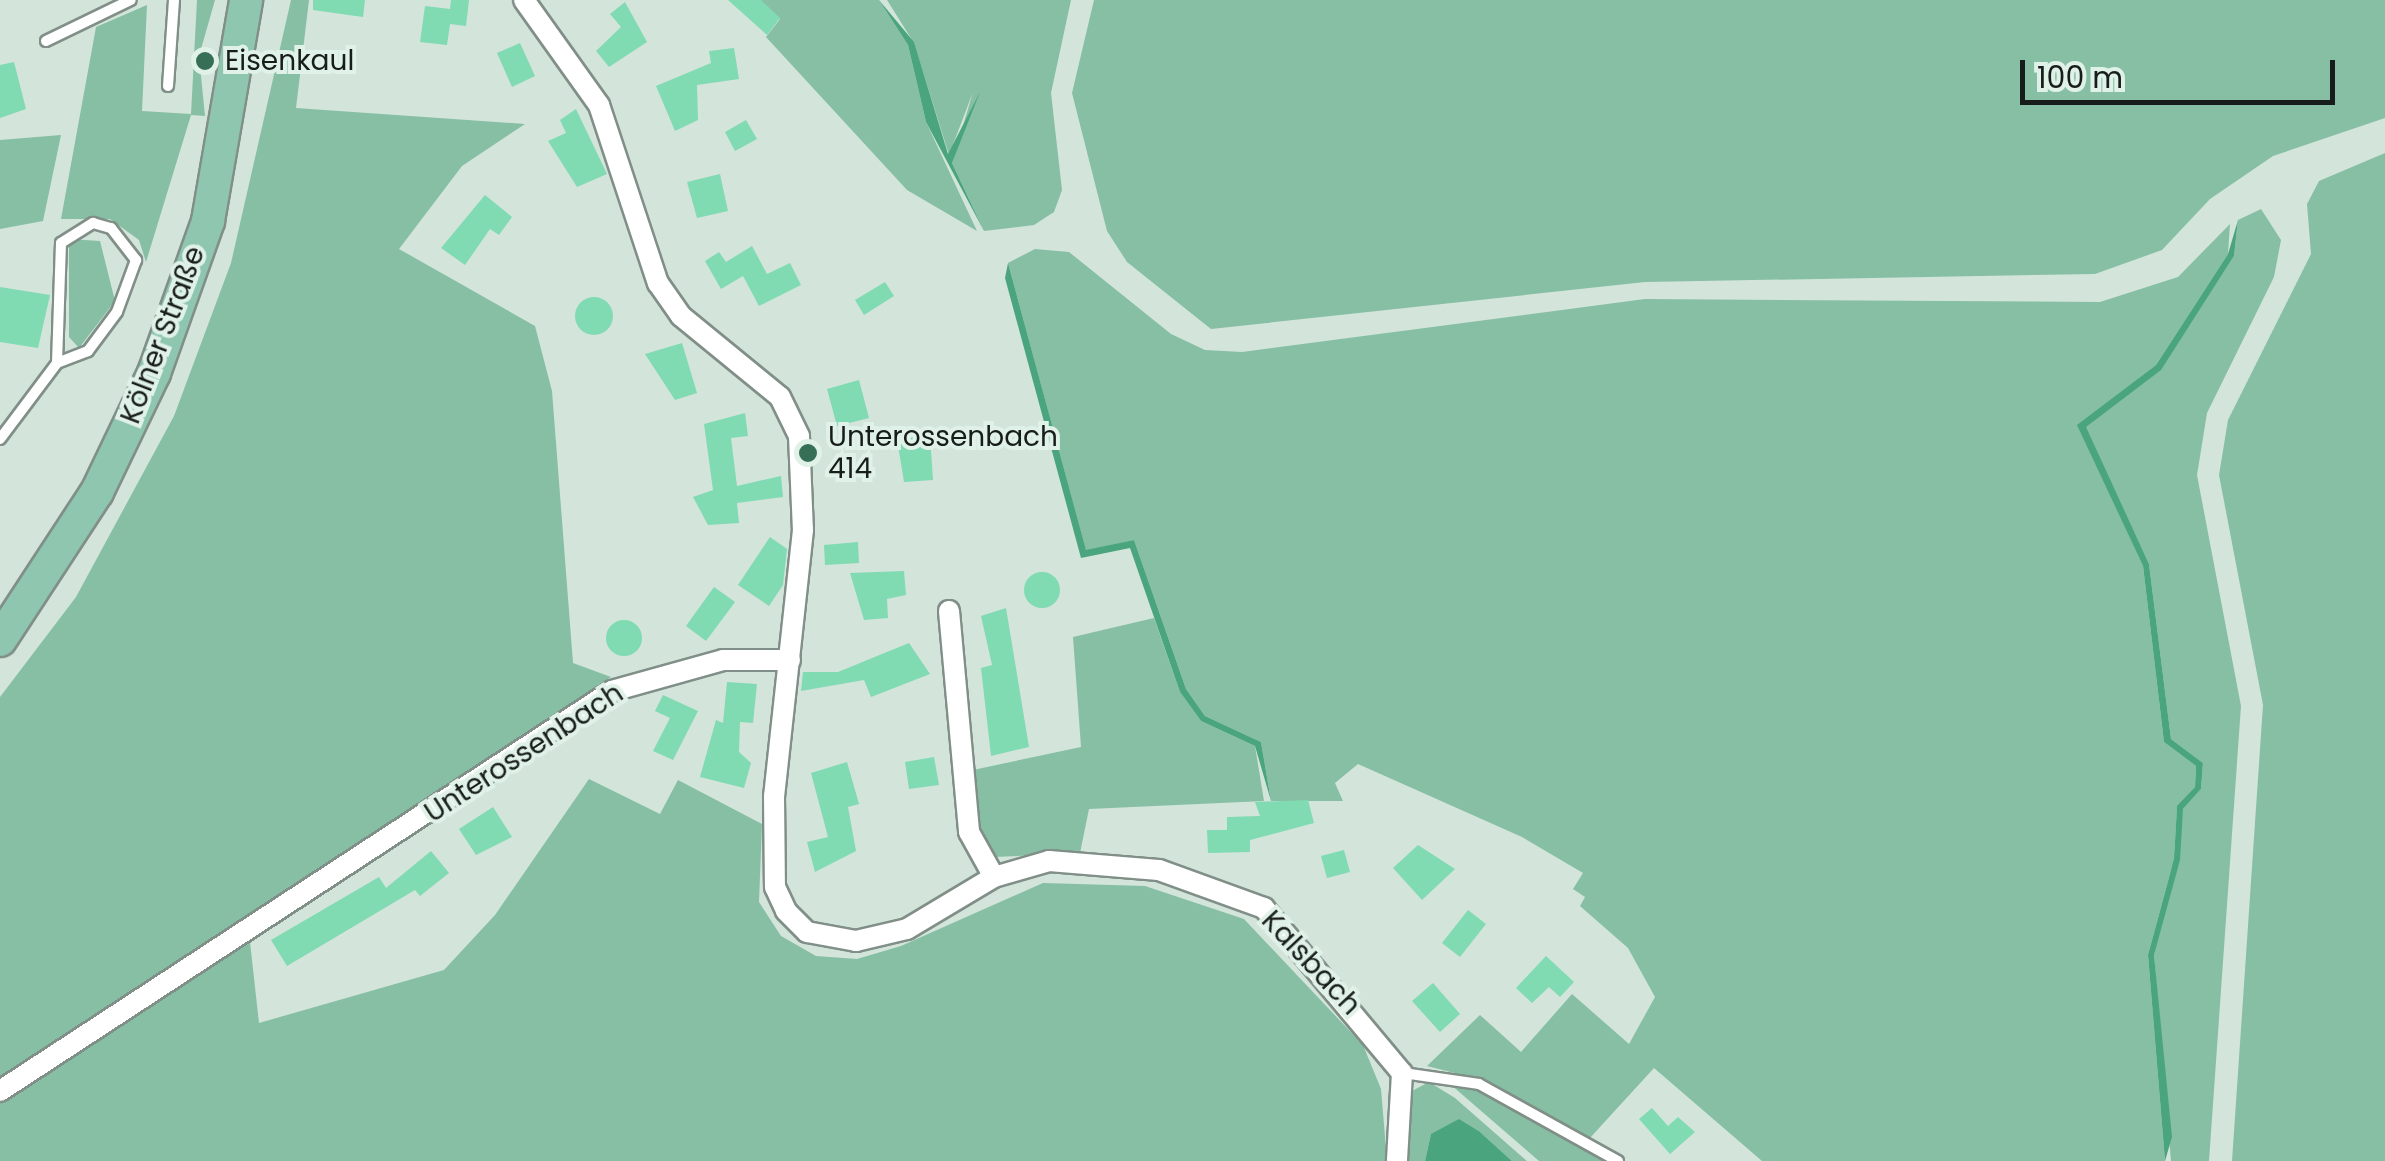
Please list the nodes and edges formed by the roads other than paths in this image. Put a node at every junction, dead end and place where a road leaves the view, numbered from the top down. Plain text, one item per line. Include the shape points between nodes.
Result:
1 (131, 0) edge
2 (174, 0) edge
3 (246, 0) edge
4 (524, 0) edge
5 (46, 41) dead end
6 (168, 86) dead end
7 (57, 363) junction
8 (0, 439) edge
9 (948, 611) dead end
10 (0, 640) edge
11 (790, 660) junction
12 (994, 878) junction
13 (1402, 1073) junction
14 (0, 1091) edge
15 (1397, 1161) edge
16 (1618, 1161) edge

1 - 5 lane
2 - 6 lane
3 - 10 main road, Kölner Straße via 208,221 154,373 96,492
4 - 11 street via 598,105 658,283 681,316 780,397 800,436 803,530
7 - 7 lane via 61,242 75,230 111,228 136,260 106,334
7 - 8 lane
9 - 12 street via 969,832
11 - 12 street, Kalsbach via 774,796 776,887 786,911 807,932 856,942 956,906
11 - 14 street, Unterossenbach via 723,660 612,692
12 - 13 street, Kalsbach via 1049,861 1113,862 1264,908
13 - 15 street
13 - 16 lane via 1479,1084

